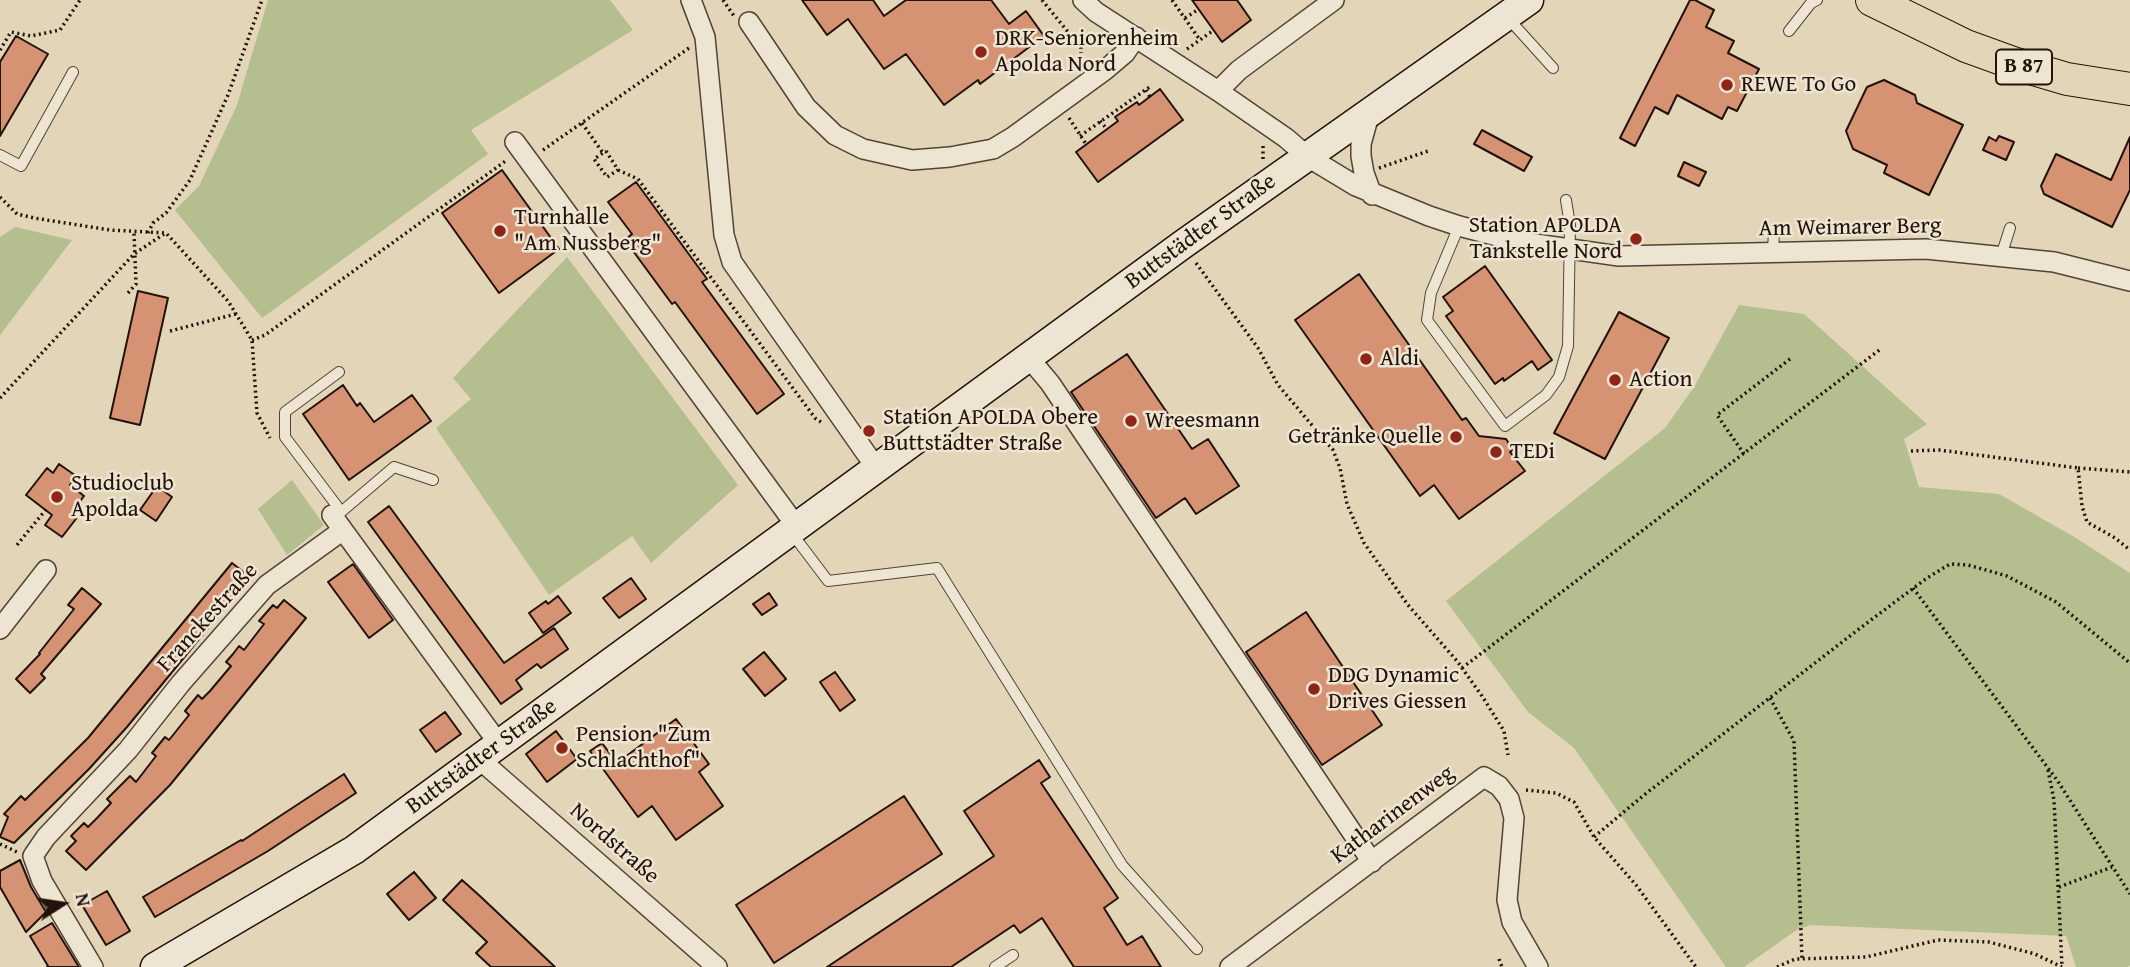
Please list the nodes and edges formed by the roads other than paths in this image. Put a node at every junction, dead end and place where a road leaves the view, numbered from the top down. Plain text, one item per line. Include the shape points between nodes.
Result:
1 (691, 0) edge
2 (1083, 0) edge
3 (1334, 0) edge
4 (1817, 0) edge
5 (1872, 0) edge
6 (1518, 8) edge
7 (745, 24) road end
8 (1789, 31) dead end
9 (1136, 37) junction
10 (1553, 68) dead end
11 (73, 72) dead end
12 (2130, 89) edge
13 (1219, 91) junction
14 (1369, 115) junction
15 (521, 151) road end
16 (0, 155) edge
17 (1308, 157) junction
18 (1372, 194) junction
19 (1566, 200) dead end
20 (1459, 226) junction
21 (2010, 228) dead end
22 (1774, 230) dead end
23 (1569, 250) junction
24 (1773, 252) junction
25 (2001, 256) junction
26 (2130, 281) edge
27 (1028, 358) junction
28 (339, 372) dead end
29 (877, 469) junction
30 (433, 480) dead end
31 (337, 521) junction
32 (794, 529) junction
33 (46, 570) dead end
34 (0, 629) edge
35 (488, 751) junction
36 (1372, 863) junction
37 (1197, 949) dead end
38 (1013, 956) dead end
39 (93, 967) edge
40 (155, 967) edge
41 (717, 967) edge
42 (995, 967) edge
43 (1230, 967) edge
44 (1538, 967) edge

1 - 29 street via 705,37 724,235 732,262
2 - 9 street, Am Weimarer Berg
3 - 13 street
4 - 8 lane
5 - 12 main road, B 87 via 1966,46 2013,63 2067,79
6 - 10 lane
6 - 14 street, Buttstädter Straße
7 - 9 street via 806,107 835,135 863,149 912,160 993,149 1115,61
9 - 13 street, Am Weimarer Berg
11 - 16 lane via 20,166
13 - 17 street, Am Weimarer Berg
14 - 17 street, Buttstädter Straße
14 - 18 street via 1361,144
15 - 32 street
17 - 18 street, Am Weimarer Berg
17 - 27 street, Buttstädter Straße
18 - 20 street, Am Weimarer Berg
19 - 23 lane
20 - 23 street, Am Weimarer Berg
20 - 23 lane via 1432,293 1427,320 1505,426 1546,395 1559,377 1568,346
21 - 25 lane
22 - 24 lane
23 - 24 street, Am Weimarer Berg via 1619,256
24 - 25 street, Am Weimarer Berg via 1926,249
25 - 26 street, Am Weimarer Berg via 2054,262
27 - 29 street, Buttstädter Straße
27 - 36 street via 1050,383
28 - 31 lane via 285,412 285,437 337,506
29 - 32 street, Buttstädter Straße
30 - 31 lane via 394,467
31 - 35 street
31 - 39 street, Franckestraße via 267,585 33,856 42,881
32 - 35 street, Buttstädter Straße
32 - 37 lane via 828,581 937,568 1122,865
33 - 34 street
35 - 40 street, Buttstädter Straße via 337,861
35 - 41 street, Nordstraße
36 - 43 street, Katharinenweg
36 - 44 street, Katharinenweg via 1484,777 1499,786 1509,799 1514,818 1507,900 1512,922
38 - 42 lane

